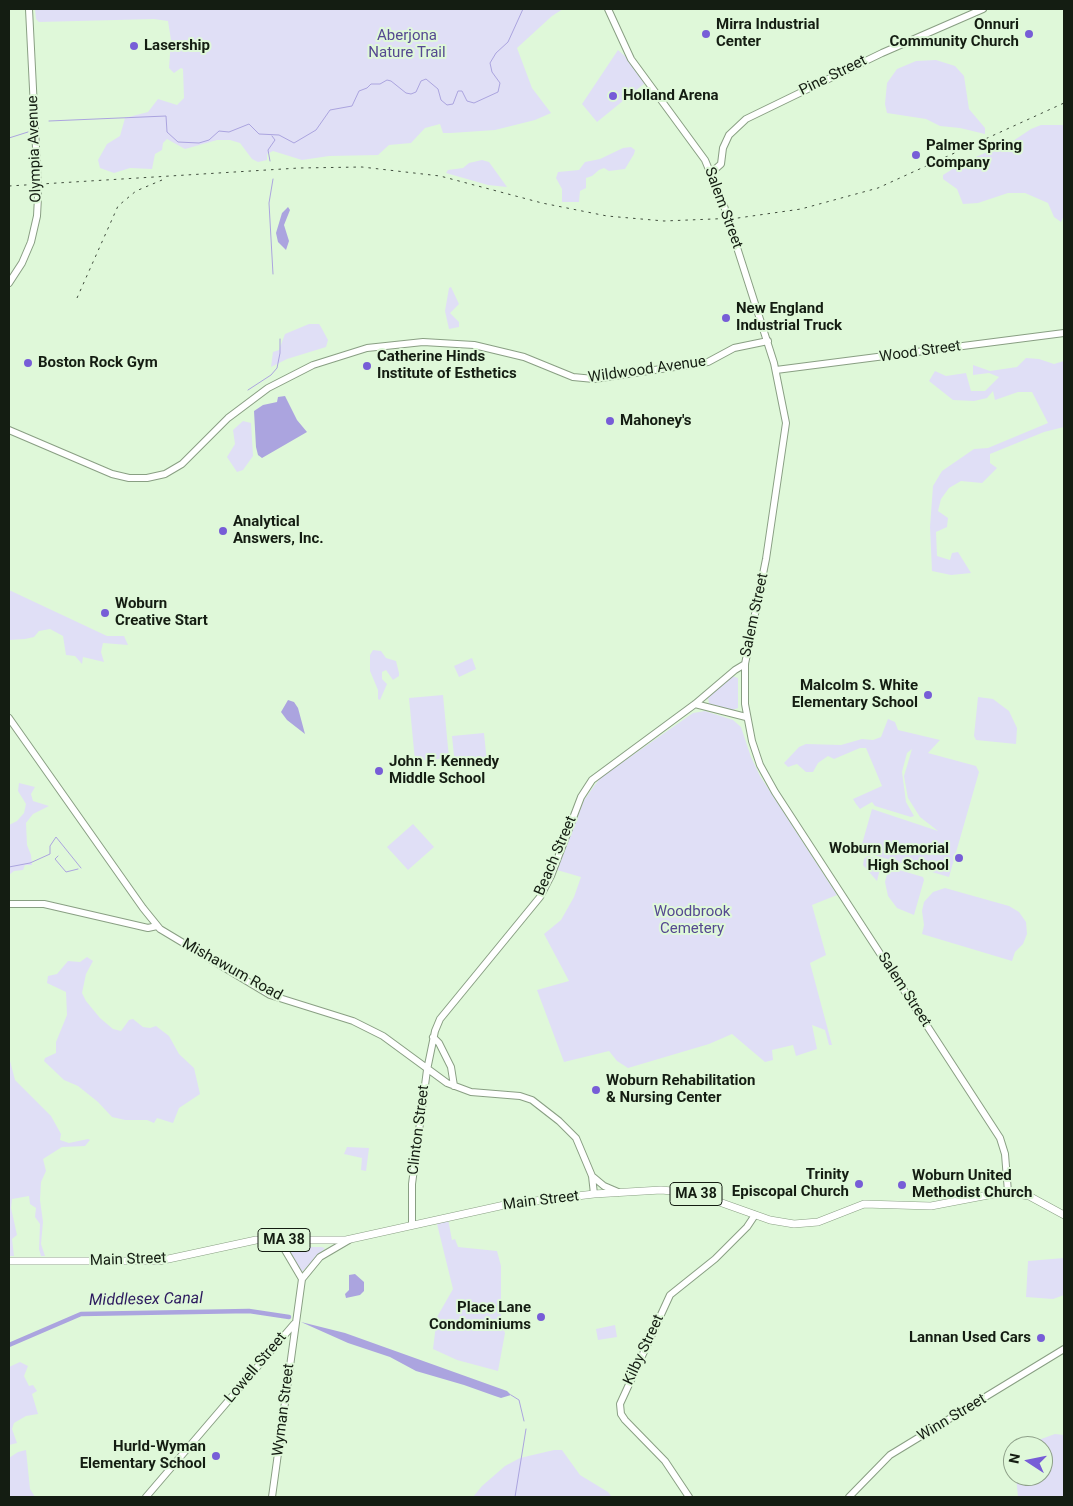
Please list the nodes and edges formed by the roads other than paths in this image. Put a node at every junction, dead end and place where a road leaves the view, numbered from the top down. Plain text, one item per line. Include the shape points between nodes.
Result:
1 (29, 9) edge
2 (608, 9) edge
3 (983, 9) edge
4 (712, 172) junction
5 (9, 282) edge
6 (1064, 333) edge
7 (768, 341) junction
8 (776, 370) junction
9 (9, 430) edge
10 (745, 664) junction
11 (695, 704) junction
12 (746, 717) junction
13 (9, 718) edge
14 (9, 904) edge
15 (157, 926) junction
16 (433, 1037) junction
17 (427, 1070) junction
18 (454, 1086) junction
19 (592, 1176) junction
20 (598, 1182) junction
21 (622, 1192) junction
22 (1008, 1192) junction
23 (596, 1194) junction
24 (755, 1215) junction
25 (1064, 1215) edge
26 (412, 1225) junction
27 (352, 1239) junction
28 (277, 1240) junction
29 (9, 1261) edge
30 (302, 1279) junction
31 (294, 1323) junction
32 (282, 1337) junction
33 (293, 1340) junction
34 (1064, 1349) edge
35 (146, 1497) edge
36 (272, 1497) edge
37 (689, 1497) edge
38 (849, 1497) edge

1 - 5 street, Olympia Avenue, bridge via 38,197 31,242
2 - 4 street, Salem Street via 631,59
3 - 4 street, Pine Street via 852,67 746,119 729,135 721,164
4 - 7 street, Salem Street, bridge
6 - 8 street, Wood Street
7 - 8 street, Salem Street
7 - 9 street, Wildwood Avenue via 732,349 711,361 594,379 576,378 524,357 469,344 414,342 361,350 313,365 268,388 228,418 182,464 165,474 144,479 112,474
8 - 10 street, Salem Street via 785,411 785,438
10 - 11 street, Beach Street
10 - 12 street, Salem Street
11 - 12 street
11 - 16 street, Beach Street via 592,780 581,797 540,897 442,1015
12 - 22 street, Salem Street via 755,752 770,782 1000,1138 1005,1154
13 - 15 street, Mishawum Road
14 - 15 street via 44,904 148,928
15 - 17 street, Mishawum Road via 270,995 352,1021 383,1036
16 - 17 street, Clinton Street
16 - 18 street via 450,1067
17 - 18 street, Mishawum Road
17 - 26 street, Clinton Street via 412,1184
18 - 19 street, Mishawum Road via 471,1092 521,1096 535,1102 574,1135
19 - 20 street, Mishawum Road
19 - 23 street, Mishawum Road
20 - 21 street, Mishawum Road via 608,1189
20 - 23 street
21 - 23 main road, Main Street / MA 38
21 - 24 main road, Main Street / MA 38 via 687,1192
22 - 24 main road, Main Street / MA 38 via 934,1206 864,1204 803,1225
22 - 25 main road, Main Street / MA 38 via 1034,1198
23 - 26 main road, Main Street / MA 38 via 509,1204
24 - 37 street, Kilby Street via 722,1252 670,1296 621,1401 622,1417 665,1461
26 - 27 main road, Main Street / MA 38
27 - 28 main road, Main Street / MA 38
27 - 30 street, Lowell Street via 320,1257
28 - 29 main road, Main Street / MA 38 via 245,1242 154,1261
28 - 30 street
30 - 31 street, Lowell Street
31 - 32 street, Lowell Street
31 - 33 street, Wyman Street
32 - 33 street
32 - 35 street, Lowell Street
33 - 36 street, Wyman Street
34 - 38 street, Winn Street via 890,1455

